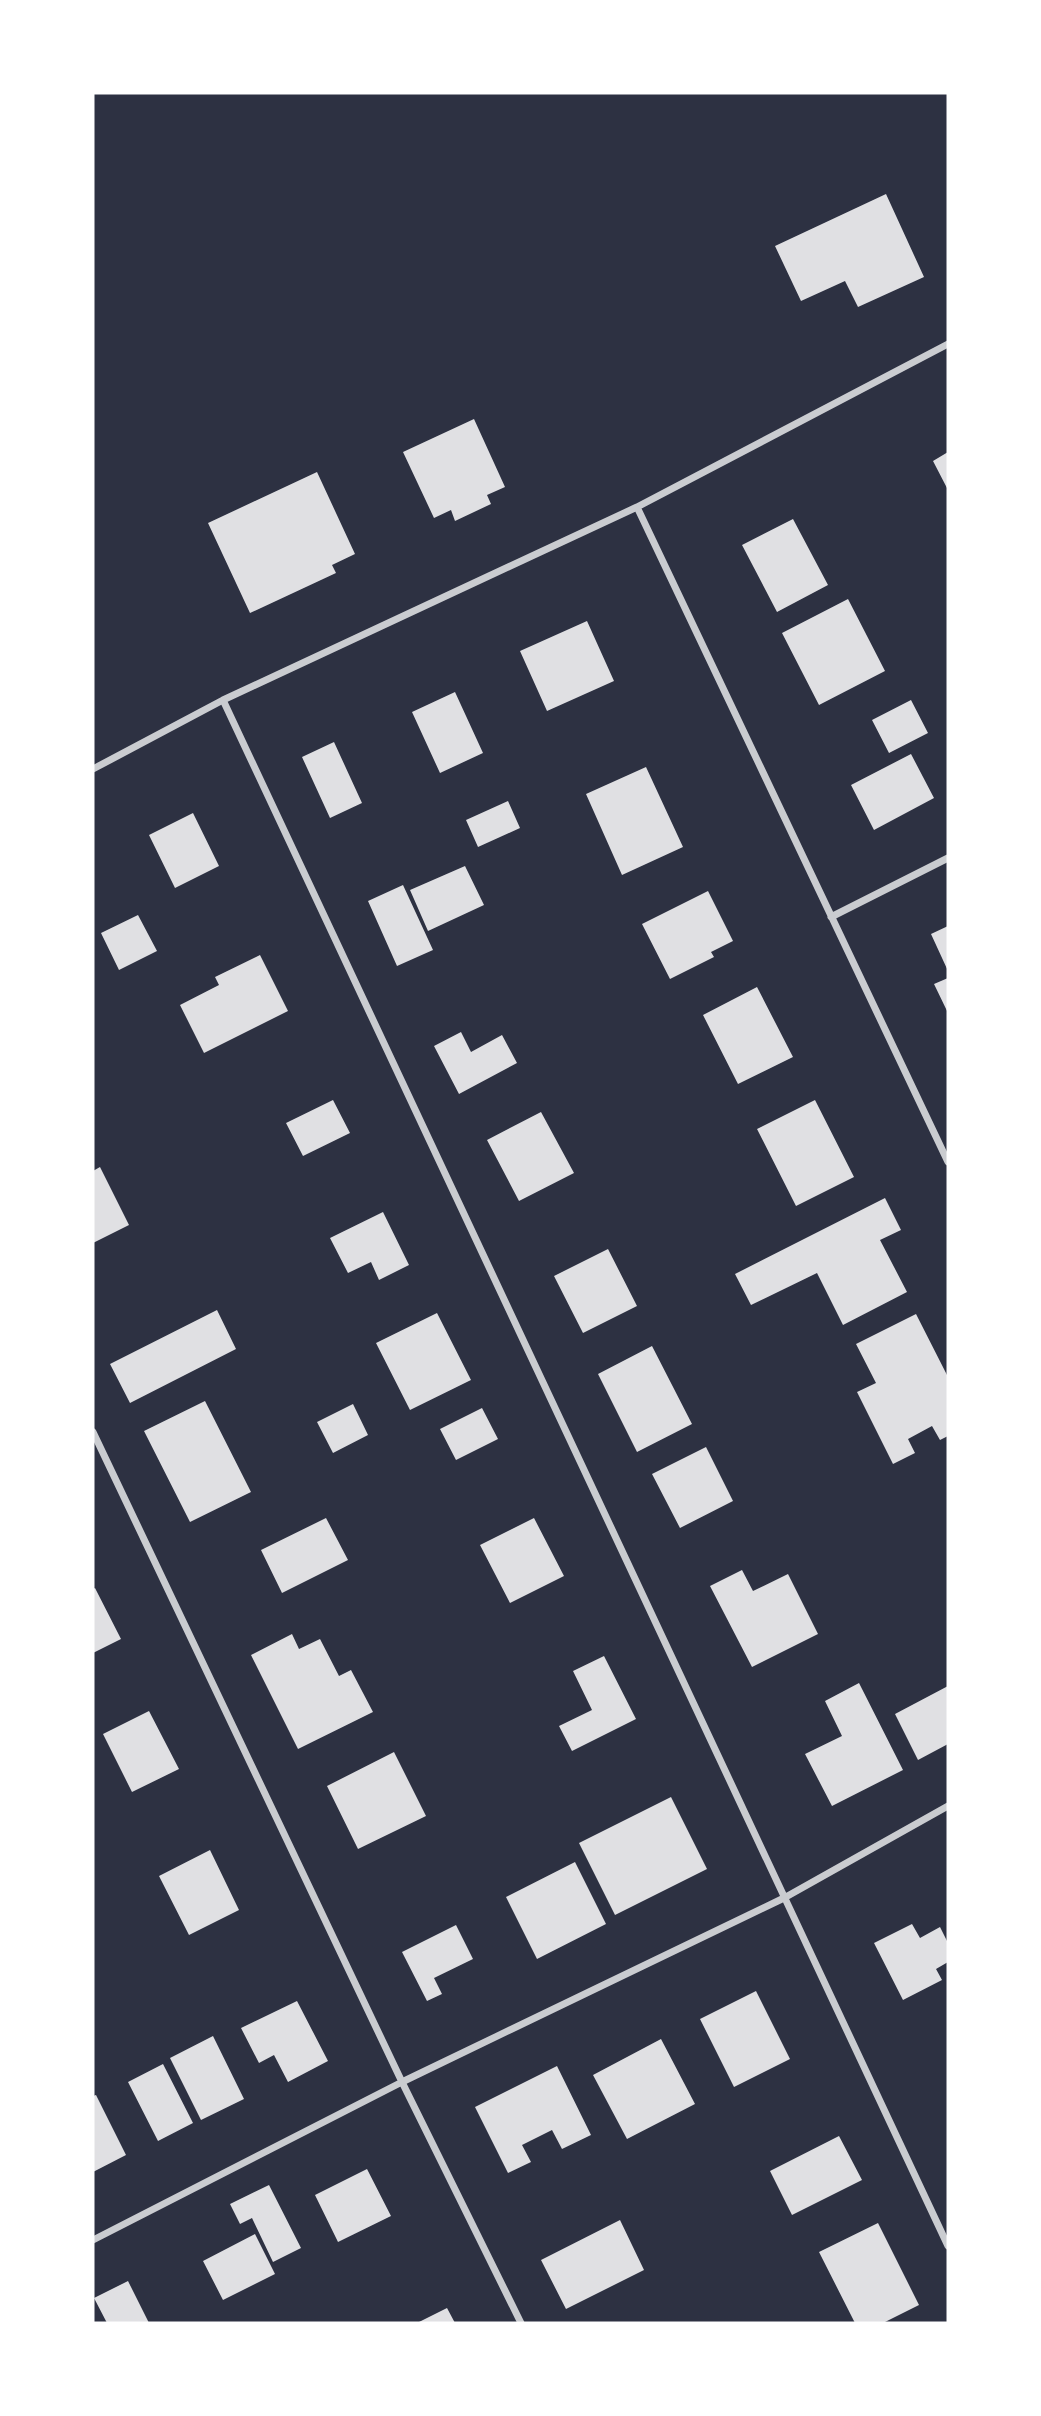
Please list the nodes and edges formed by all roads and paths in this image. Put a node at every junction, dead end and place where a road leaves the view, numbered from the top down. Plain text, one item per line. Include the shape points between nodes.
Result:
1 (948, 344) edge
2 (638, 507) junction
3 (223, 700) junction
4 (93, 769) edge
5 (948, 858) edge
6 (831, 917) junction
7 (948, 1162) edge
8 (93, 1432) edge
9 (948, 1806) edge
10 (784, 1898) junction
11 (402, 2082) junction
12 (93, 2240) edge
13 (948, 2246) edge
14 (521, 2323) edge

1 - 2 street
2 - 3 street
2 - 6 street
3 - 4 street
3 - 10 street
5 - 6 street
6 - 7 street
8 - 11 street
9 - 10 street
10 - 11 street
10 - 13 street
11 - 12 street
11 - 14 street

